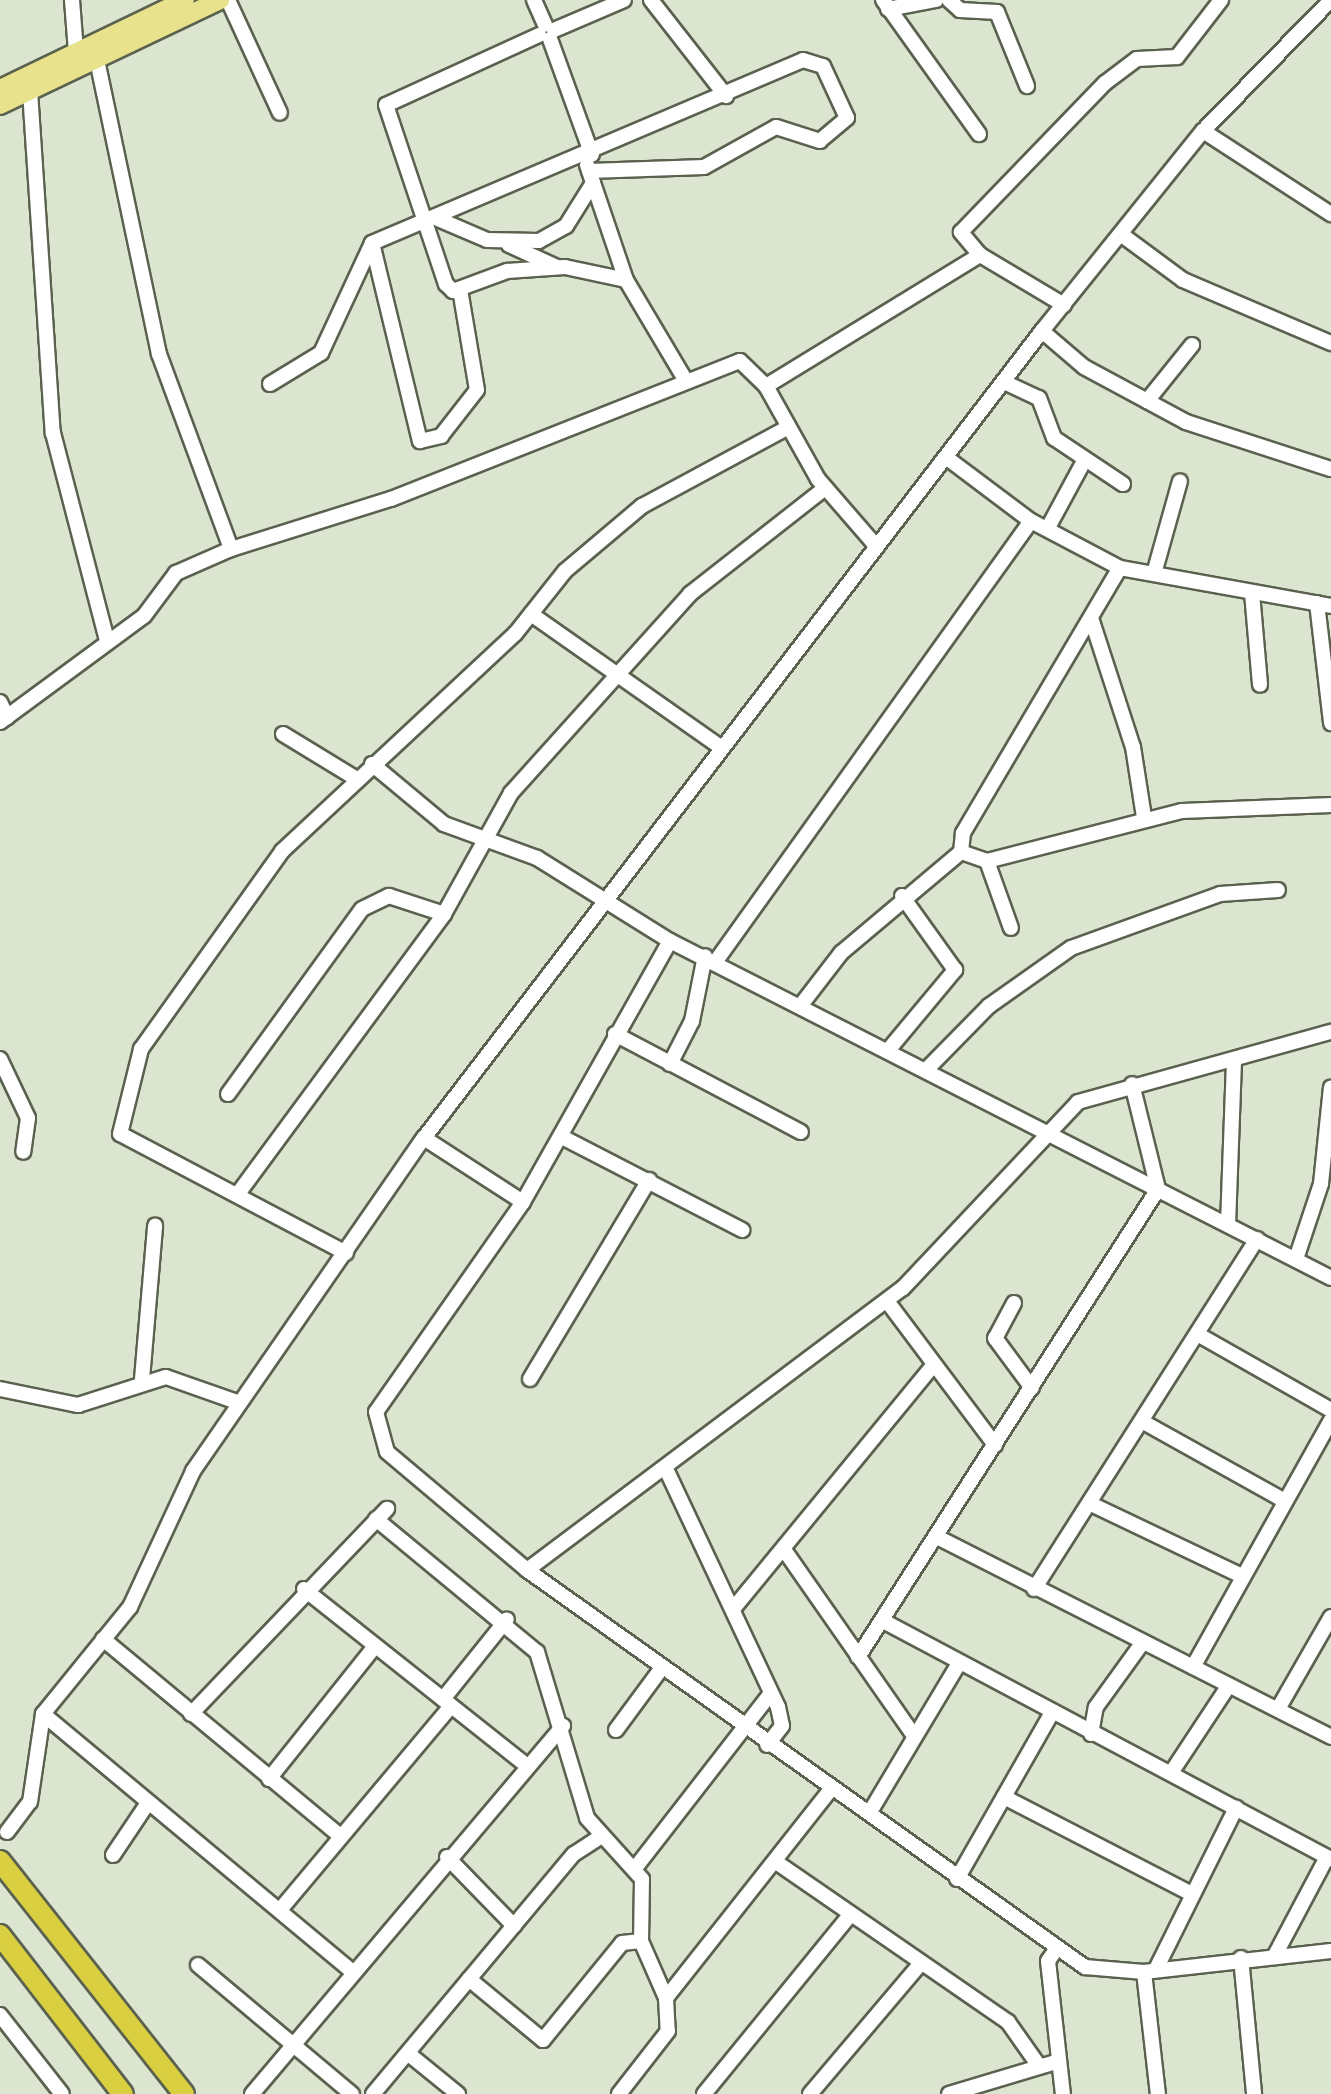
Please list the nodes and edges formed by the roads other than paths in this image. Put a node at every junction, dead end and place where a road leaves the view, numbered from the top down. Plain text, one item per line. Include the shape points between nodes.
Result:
1 (72, 0) edge
2 (185, 0) edge
3 (224, 0) edge
4 (534, 0) edge
5 (624, 0) edge
6 (651, 0) edge
7 (936, 0) edge
8 (948, 0) edge
9 (1221, 0) edge
10 (1331, 0) edge
11 (886, 4) edge
12 (547, 32) junction
13 (76, 52) junction
14 (97, 60) junction
15 (1026, 86) dead end
16 (0, 89) edge
17 (30, 91) junction
18 (726, 96) junction
19 (0, 105) edge
20 (280, 113) dead end
21 (1202, 131) junction
22 (979, 134) dead end
23 (590, 167) junction
24 (1331, 214) edge
25 (433, 221) junction
26 (1122, 235) junction
27 (504, 242) junction
28 (372, 244) junction
29 (980, 255) junction
30 (558, 268) junction
31 (626, 280) junction
32 (460, 289) junction
33 (1064, 305) junction
34 (1042, 332) junction
35 (1331, 343) edge
36 (1192, 345) dead end
37 (686, 381) junction
38 (1004, 382) junction
39 (270, 384) dead end
40 (766, 386) junction
41 (1147, 401) junction
42 (785, 430) junction
43 (947, 458) junction
44 (1084, 460) junction
45 (1331, 469) edge
46 (1180, 481) dead end
47 (1124, 484) dead end
48 (824, 488) junction
49 (1031, 520) junction
50 (1050, 524) junction
51 (877, 547) junction
52 (231, 548) junction
53 (1120, 568) junction
54 (1155, 570) junction
55 (1252, 593) junction
56 (1324, 604) edge
57 (531, 614) junction
58 (1091, 618) junction
59 (107, 640) junction
60 (618, 676) junction
61 (1260, 685) dead end
62 (0, 702) edge
63 (4, 719) edge
64 (1331, 723) edge
65 (283, 734) dead end
66 (720, 747) junction
67 (372, 764) junction
68 (354, 778) junction
69 (1331, 805) edge
70 (1144, 818) junction
71 (490, 844) junction
72 (961, 852) junction
73 (987, 861) junction
74 (1278, 890) dead end
75 (902, 896) junction
76 (600, 902) junction
77 (444, 914) junction
78 (1011, 928) dead end
79 (670, 940) junction
80 (710, 959) junction
81 (801, 1005) junction
82 (1331, 1032) edge
83 (616, 1034) junction
84 (890, 1048) junction
85 (0, 1059) edge
86 (1234, 1060) junction
87 (670, 1064) junction
88 (929, 1067) junction
89 (1132, 1084) junction
90 (1331, 1088) edge
91 (228, 1094) dead end
92 (1331, 1096) edge
93 (801, 1132) dead end
94 (1041, 1134) junction
95 (562, 1137) junction
96 (424, 1138) junction
97 (23, 1152) dead end
98 (650, 1180) junction
99 (1158, 1189) junction
100 (240, 1191) junction
101 (524, 1202) junction
102 (1228, 1225) junction
103 (155, 1226) dead end
104 (742, 1230) dead end
105 (1257, 1240) junction
106 (346, 1253) junction
107 (1296, 1259) junction
108 (1331, 1278) edge
109 (887, 1301) junction
110 (1014, 1302) dead end
111 (1198, 1335) junction
112 (932, 1367) junction
113 (142, 1379) junction
114 (530, 1379) dead end
115 (1032, 1388) junction
116 (0, 1390) edge
117 (240, 1403) junction
118 (1331, 1410) edge
119 (1331, 1420) edge
120 (1144, 1423) junction
121 (996, 1445) junction
122 (666, 1469) junction
123 (1284, 1501) junction
124 (1091, 1504) junction
125 (939, 1538) junction
126 (785, 1550) junction
127 (527, 1570) junction
128 (1242, 1576) junction
129 (304, 1589) junction
130 (1034, 1589) junction
131 (733, 1609) junction
132 (1331, 1617) edge
133 (507, 1619) junction
134 (887, 1623) junction
135 (103, 1639) junction
136 (1143, 1642) junction
137 (375, 1646) junction
138 (858, 1657) junction
139 (958, 1663) junction
140 (1193, 1666) junction
141 (661, 1669) junction
142 (1229, 1685) junction
143 (770, 1693) junction
144 (447, 1702) junction
145 (1278, 1710) junction
146 (43, 1714) junction
147 (191, 1714) junction
148 (1050, 1716) junction
149 (564, 1726) junction
150 (742, 1728) junction
151 (616, 1730) dead end
152 (1092, 1734) junction
153 (914, 1736) junction
154 (1331, 1737) edge
155 (767, 1745) junction
156 (525, 1764) junction
157 (1171, 1772) junction
158 (269, 1779) junction
159 (832, 1789) junction
160 (1004, 1798) junction
161 (148, 1803) junction
162 (1236, 1808) junction
163 (870, 1812) junction
164 (7, 1832) dead end
165 (339, 1836) junction
166 (599, 1838) junction
167 (113, 1856) dead end
168 (447, 1857) junction
169 (1329, 1858) edge
170 (0, 1861) edge
171 (776, 1862) junction
172 (636, 1867) junction
173 (957, 1879) junction
174 (1188, 1892) junction
175 (280, 1910) junction
176 (851, 1914) junction
177 (514, 1926) junction
178 (0, 1935) edge
179 (641, 1941) junction
180 (1056, 1951) junction
181 (1331, 1952) edge
182 (1274, 1957) junction
183 (1241, 1958) junction
184 (922, 1963) junction
185 (198, 1964) dead end
186 (1150, 1969) junction
187 (352, 1971) junction
188 (469, 1979) junction
189 (666, 1998) junction
190 (3, 2020) edge
191 (295, 2046) junction
192 (410, 2055) junction
193 (1059, 2061) junction
194 (1039, 2066) junction
195 (976, 2090) edge
196 (62, 2094) edge
197 (123, 2094) edge
198 (184, 2094) edge
199 (252, 2094) edge
200 (352, 2094) edge
201 (373, 2094) edge
202 (458, 2094) edge
203 (619, 2094) edge
204 (704, 2094) edge
205 (810, 2094) edge
206 (949, 2094) edge
207 (1063, 2094) edge
208 (1158, 2094) edge
209 (1254, 2094) edge

1 - 13 street
2 - 13 main road
3 - 14 main road
3 - 20 street
4 - 12 street
5 - 12 street
6 - 18 street
7 - 11 street
8 - 15 street via 1003,18
9 - 29 street via 1176,57 1126,64 1055,130 961,232
10 - 21 street
11 - 22 street
12 - 23 street
12 - 25 street via 386,104
13 - 16 main road
14 - 17 main road
14 - 52 street via 159,354
17 - 19 main road
17 - 59 street via 53,433
18 - 23 street
18 - 23 street via 814,59 844,130 820,140 776,127 704,167
21 - 24 street
21 - 26 street
23 - 25 street
23 - 27 street via 550,236
23 - 31 street
25 - 27 street
25 - 28 street
25 - 32 street via 446,284
26 - 33 street
26 - 35 street via 1183,280
27 - 30 street
28 - 32 street via 420,441 441,436 477,390
28 - 39 street via 321,353
29 - 33 street
29 - 40 street
30 - 31 street
30 - 32 street via 508,270
31 - 37 street
33 - 34 street
34 - 38 street
34 - 41 street
36 - 41 street
37 - 40 street via 740,361
37 - 52 street via 392,499
38 - 43 street
38 - 44 street via 1038,398 1054,438
40 - 42 street
41 - 45 street
42 - 48 street
42 - 57 street via 609,530
43 - 49 street
43 - 51 street
44 - 47 street
44 - 50 street
46 - 54 street
48 - 51 street
48 - 60 street via 722,564
49 - 50 street
49 - 80 street
50 - 53 street
51 - 66 street
52 - 59 street via 176,573 144,616
53 - 54 street
53 - 58 street
54 - 55 street
55 - 56 street
55 - 61 street
56 - 64 street
57 - 60 street
57 - 67 street
58 - 70 street via 1133,747
58 - 72 street via 963,833
59 - 63 street
60 - 66 street
60 - 71 street via 511,794
62 - 63 street
65 - 68 street
66 - 76 street
67 - 68 street
67 - 71 street via 444,824
68 - 100 street via 225,924 128,1080 120,1134
69 - 70 street
70 - 73 street
71 - 76 street via 557,869
71 - 77 street
72 - 73 street
72 - 75 street
73 - 78 street
74 - 88 street via 1220,894 1071,948 990,1006
75 - 81 street
75 - 84 street via 956,970
76 - 79 street
76 - 96 street
77 - 91 street via 388,896 362,909
77 - 100 street
79 - 80 street
79 - 83 street
80 - 81 street
80 - 87 street via 692,1021
81 - 84 street
82 - 86 street
83 - 87 street
83 - 95 street
84 - 88 street
85 - 97 street via 28,1118
86 - 89 street
86 - 102 street
87 - 93 street
88 - 94 street
89 - 94 street via 1088,1096
89 - 99 street
90 - 92 street
92 - 107 street via 1321,1184
94 - 99 street
94 - 109 street via 965,1226
95 - 98 street
95 - 101 street
96 - 101 street
96 - 106 street
98 - 104 street
98 - 114 street
99 - 102 street
99 - 115 street
100 - 106 street
101 - 127 street via 373,1422 418,1487
102 - 105 street
103 - 113 street
105 - 107 street
105 - 111 street
106 - 117 street
107 - 108 street
109 - 112 street
109 - 122 street
110 - 115 street via 995,1338
111 - 118 street
111 - 120 street
112 - 121 street
112 - 126 street
113 - 116 street via 78,1405
113 - 117 street via 185,1382
115 - 121 street
117 - 135 street via 193,1470 151,1569
119 - 123 street
120 - 123 street
120 - 124 street
121 - 125 street
122 - 127 street
122 - 131 street
123 - 128 street
124 - 128 street
124 - 130 street
125 - 130 street
125 - 134 street
126 - 131 street
126 - 138 street
127 - 141 street
128 - 140 street
129 - 133 street via 382,1514
129 - 137 street
129 - 147 street
130 - 136 street
131 - 143 street
132 - 145 street
133 - 144 street
133 - 149 street via 549,1670
134 - 138 street
134 - 139 street
135 - 146 street
135 - 147 street
136 - 140 street
136 - 152 street via 1096,1706
137 - 144 street
137 - 158 street
138 - 153 street
139 - 148 street
139 - 153 street
140 - 142 street
141 - 150 street
141 - 151 street
142 - 145 street
142 - 157 street
143 - 150 street
143 - 155 street via 782,1726
144 - 156 street
144 - 165 street
145 - 154 street
146 - 161 street
146 - 164 street via 30,1802
147 - 158 street
148 - 152 street
148 - 160 street
149 - 156 street
149 - 166 street
150 - 155 street
150 - 172 street
152 - 157 street
153 - 163 street
155 - 159 street
156 - 168 street
157 - 162 street
158 - 165 street
159 - 163 street
159 - 171 street
160 - 173 street
160 - 174 street
161 - 167 street
161 - 175 street
162 - 169 street
162 - 174 street
163 - 173 street
165 - 175 street
166 - 172 street
166 - 177 street
168 - 177 street
168 - 187 street
169 - 182 street
170 - 198 highway
171 - 176 street
171 - 189 street
172 - 179 street
173 - 180 street
174 - 186 street
175 - 187 street
176 - 184 street
176 - 204 street
177 - 188 street
178 - 197 highway
179 - 188 street via 622,1943 544,2040
179 - 189 street
180 - 186 street via 1105,1974
180 - 193 street via 1048,1961
181 - 182 street
182 - 183 street
183 - 186 street
183 - 209 street
184 - 194 street via 1008,2022
184 - 205 street
185 - 191 street
186 - 208 street
187 - 191 street
188 - 192 street
189 - 203 street via 668,2031
190 - 196 street
191 - 199 street
191 - 200 street
192 - 201 street
192 - 202 street
193 - 194 street
193 - 207 street
194 - 195 street
195 - 206 street

